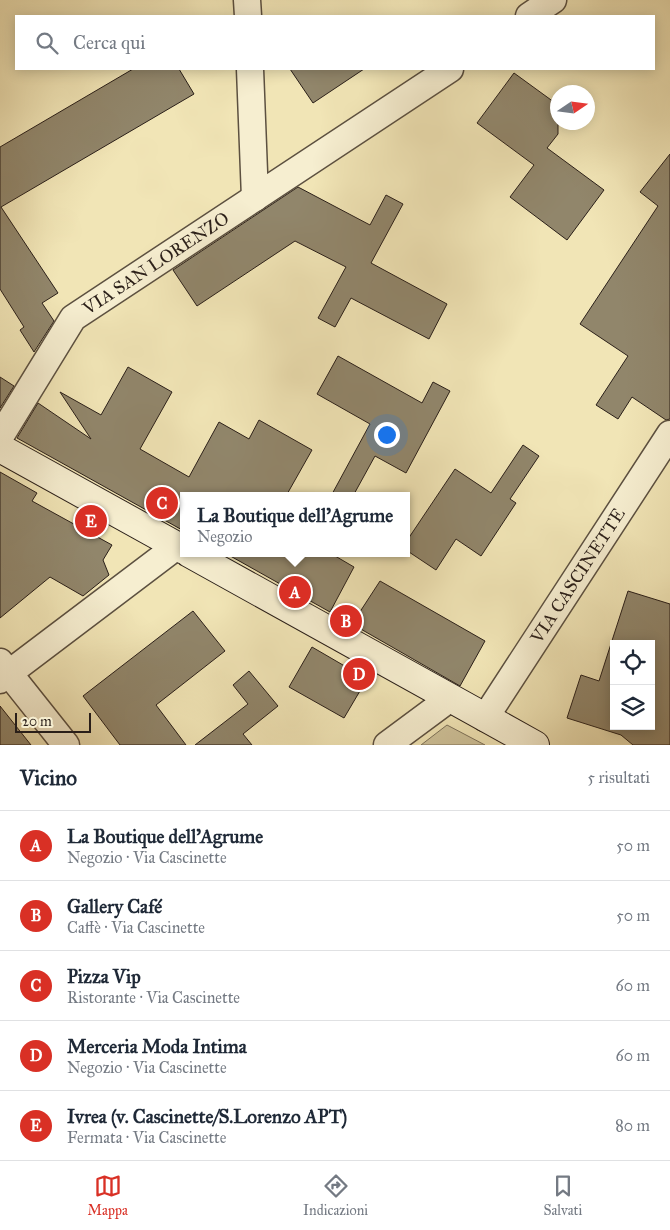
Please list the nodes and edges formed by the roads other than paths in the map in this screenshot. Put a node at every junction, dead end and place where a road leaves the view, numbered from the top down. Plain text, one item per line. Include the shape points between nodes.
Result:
1 (247, 0) edge
2 (554, 0) edge
3 (248, 15) edge
4 (531, 15) edge
5 (250, 70) edge
6 (448, 70) edge
7 (254, 198) junction
8 (670, 434) edge
9 (0, 437) edge
10 (0, 448) edge
11 (180, 548) edge
12 (180, 552) edge
13 (195, 557) edge
14 (3, 672) edge
15 (449, 699) junction
16 (485, 718) junction
17 (66, 745) edge
18 (387, 745) edge
19 (535, 745) edge

1 - 3 street
2 - 4 street
5 - 7 street
6 - 7 street, VIA SAN LORENZO
7 - 9 street, VIA SAN LORENZO via 73,318
8 - 16 street, VIA CASCINETTE
10 - 11 main road
12 - 14 street
13 - 15 main road
14 - 17 street
15 - 16 main road
15 - 18 street
16 - 19 main road

